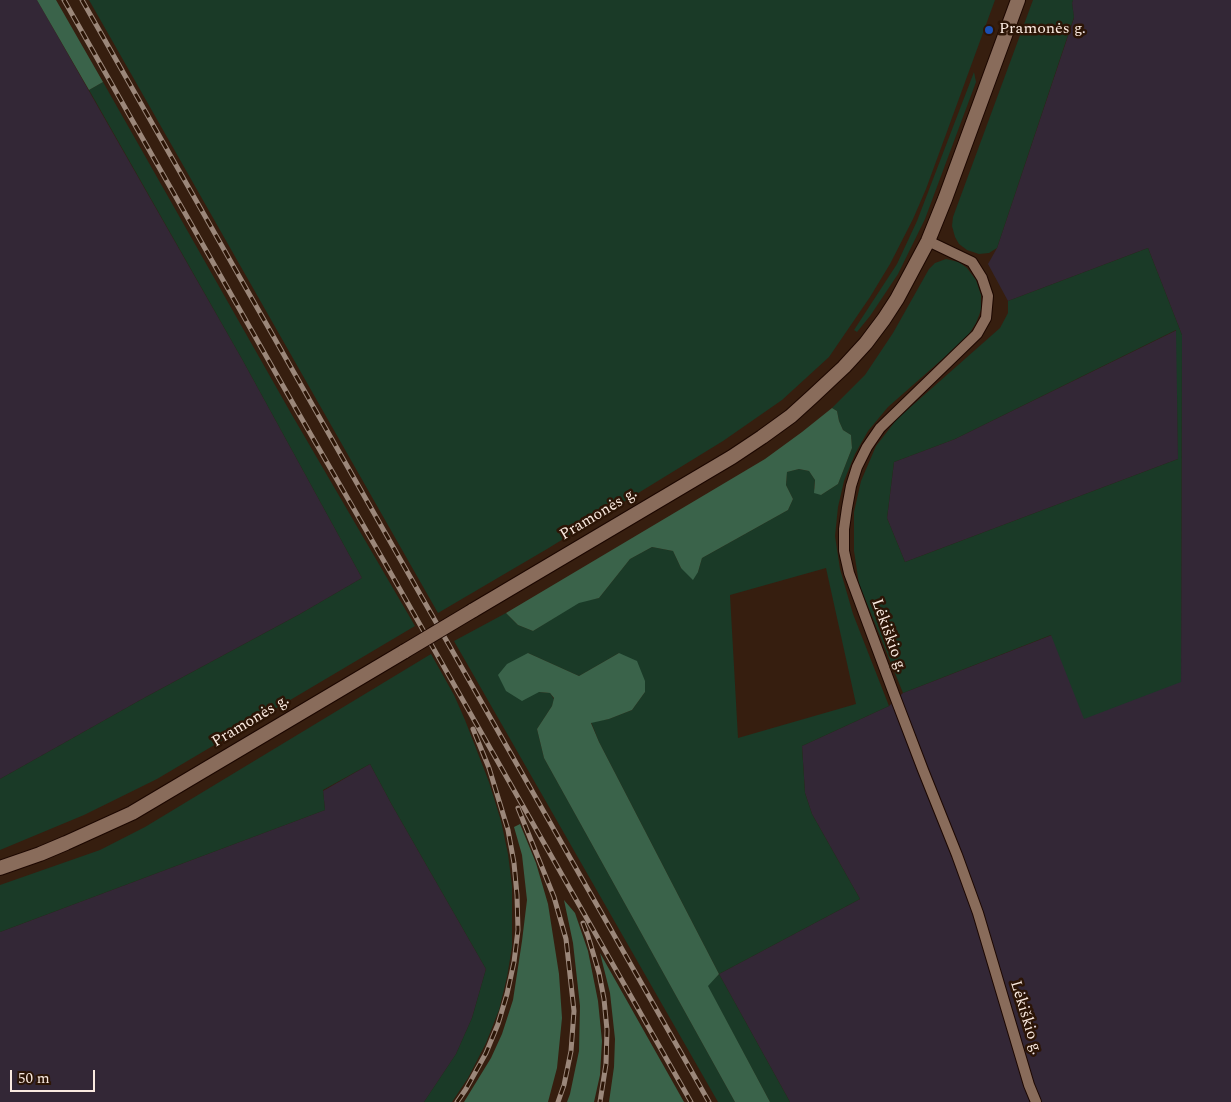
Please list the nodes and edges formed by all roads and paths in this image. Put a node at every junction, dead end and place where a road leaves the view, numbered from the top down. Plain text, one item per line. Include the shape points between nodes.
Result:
1 (1018, 0) edge
2 (928, 241) junction
3 (0, 868) edge
4 (1036, 1102) edge

1 - 2 main road, Pramonės g.
2 - 3 main road, Pramonės g., bridge via 884,319 866,343 828,383 762,437 132,813 58,847
2 - 4 street, Lėkiškio g. via 972,262 988,296 986,318 977,334 880,428 867,447 851,486 844,551 887,676 978,913

